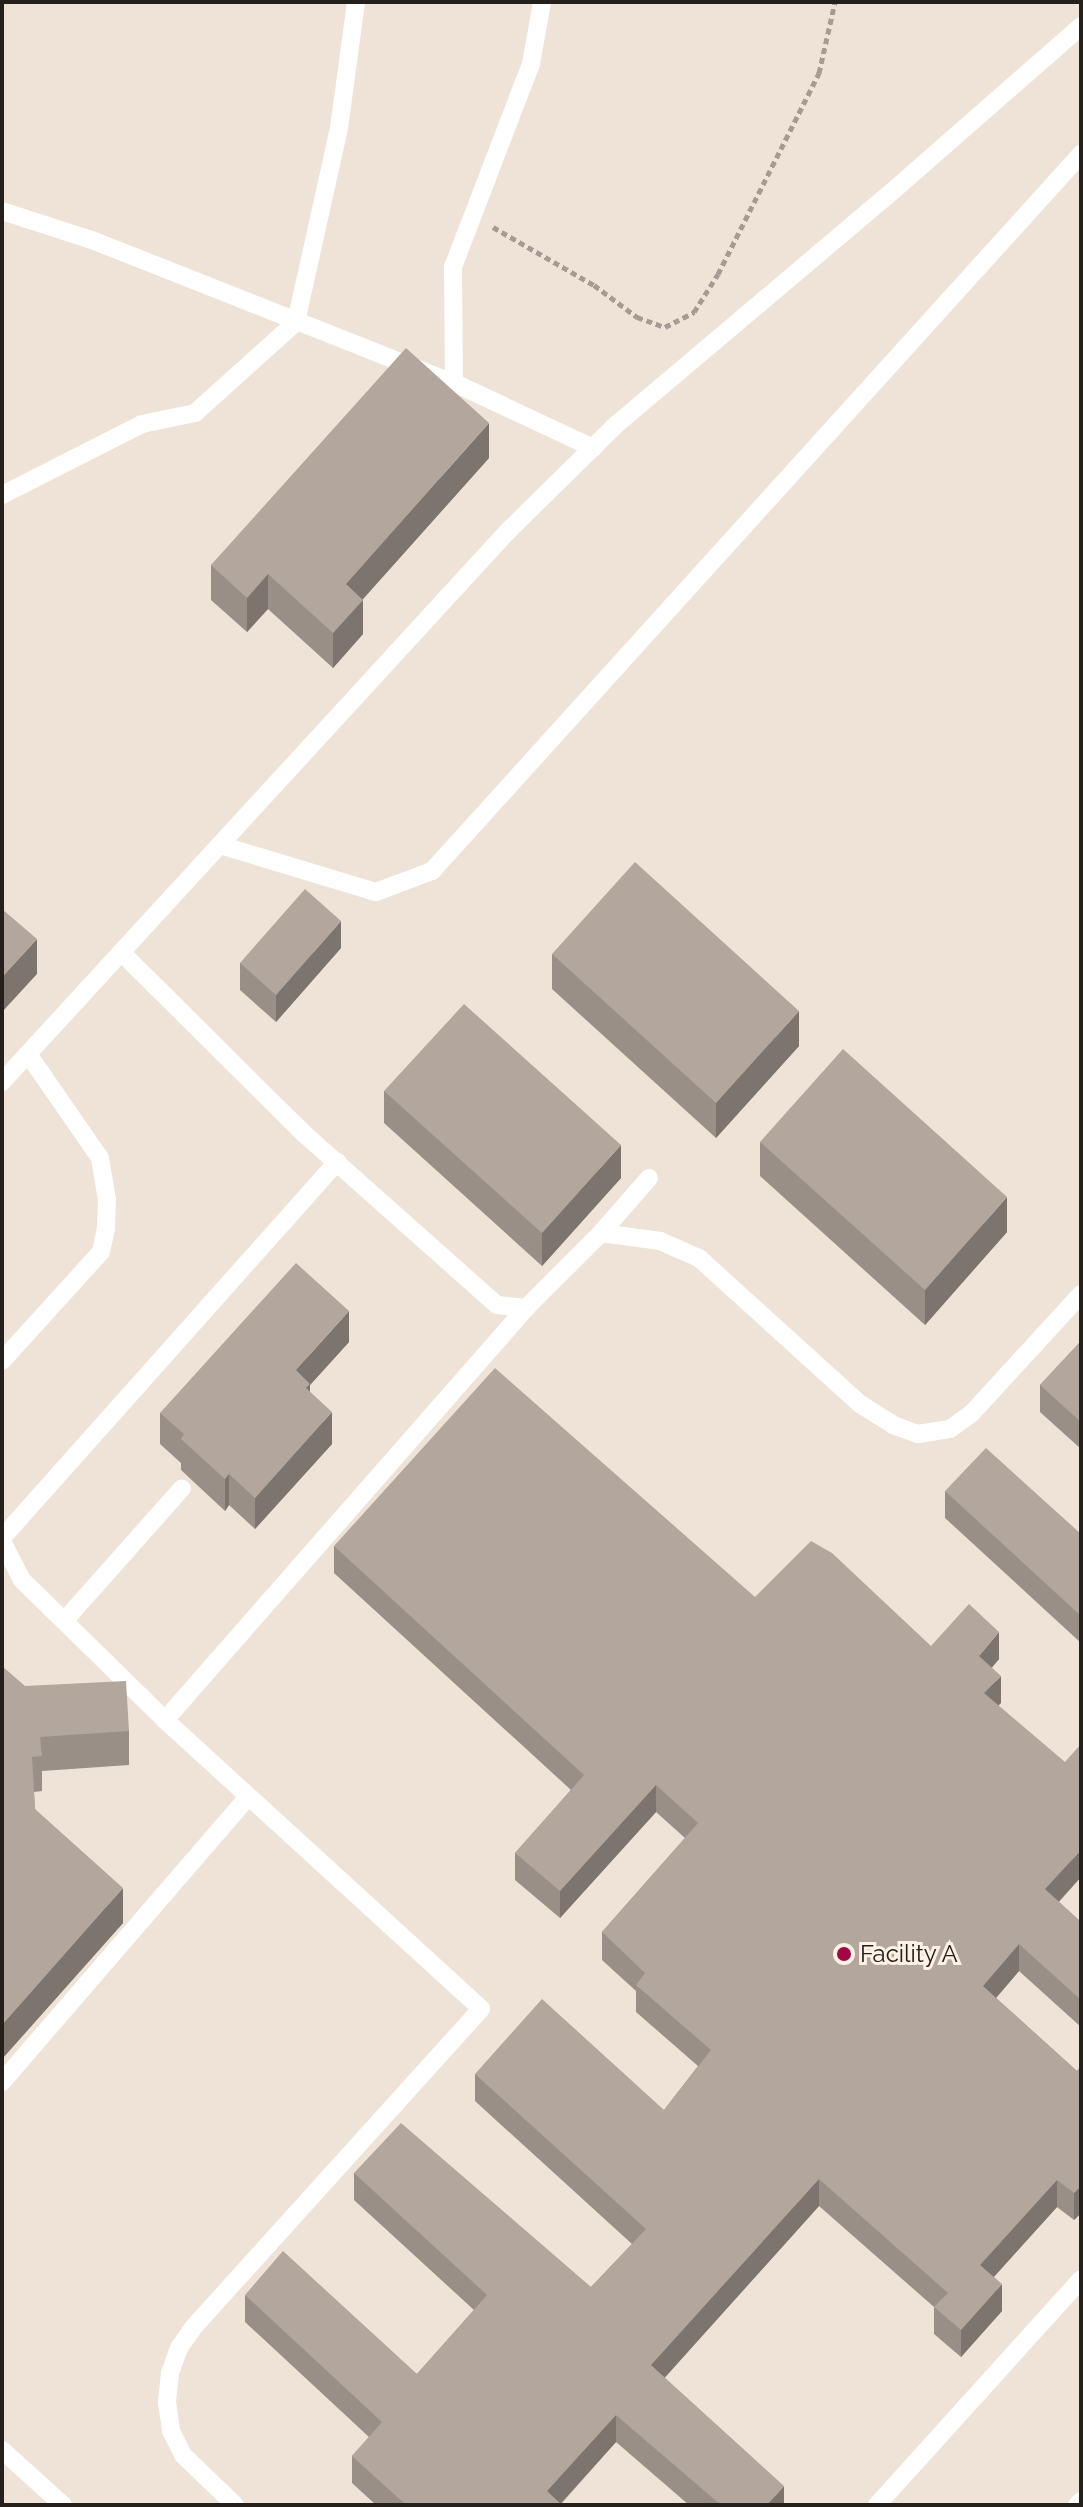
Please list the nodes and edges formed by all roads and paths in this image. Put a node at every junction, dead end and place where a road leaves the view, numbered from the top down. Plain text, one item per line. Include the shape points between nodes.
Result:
1 (356, 2) edge
2 (542, 2) edge
3 (835, 2) edge
4 (1081, 26) edge
5 (1081, 154) edge
6 (2, 211) edge
7 (473, 215) junction
8 (296, 322) junction
9 (454, 383) junction
10 (593, 448) junction
11 (2, 495) edge
12 (220, 845) junction
13 (121, 952) junction
14 (28, 1054) junction
15 (2, 1082) edge
16 (337, 1162) junction
17 (649, 1178) dead end
18 (601, 1233) junction
19 (1081, 1294) edge
20 (526, 1308) junction
21 (2, 1361) edge
22 (182, 1488) dead end
23 (2, 1539) edge
24 (65, 1620) junction
25 (165, 1720) junction
26 (248, 1797) junction
27 (2, 2082) edge
28 (1081, 2279) edge
29 (2, 2450) edge
30 (63, 2505) edge
31 (235, 2505) edge
32 (877, 2505) edge

1 - 8 lane via 339,128
2 - 7 lane via 531,64
3 - 7 path via 819,73 694,312 665,327 637,317 594,285
4 - 10 lane
5 - 12 lane via 432,871 376,892
6 - 8 lane via 92,240
7 - 9 lane via 453,267
8 - 9 lane
8 - 11 lane via 195,413 142,424
9 - 10 lane
10 - 12 lane via 508,531
12 - 13 lane
13 - 14 lane
13 - 16 lane
14 - 15 lane
14 - 21 lane via 100,1158 106,1228 101,1252
16 - 20 lane via 497,1305
16 - 23 lane
17 - 18 lane
18 - 19 lane via 660,1241 699,1258 860,1404 918,1434 950,1429 972,1413
18 - 20 lane
20 - 25 lane
22 - 24 lane
23 - 24 lane via 22,1580
24 - 25 lane
25 - 26 lane
26 - 27 lane
26 - 31 lane via 481,2009 179,2348 167,2402 171,2431 183,2455
28 - 32 lane
29 - 30 lane

